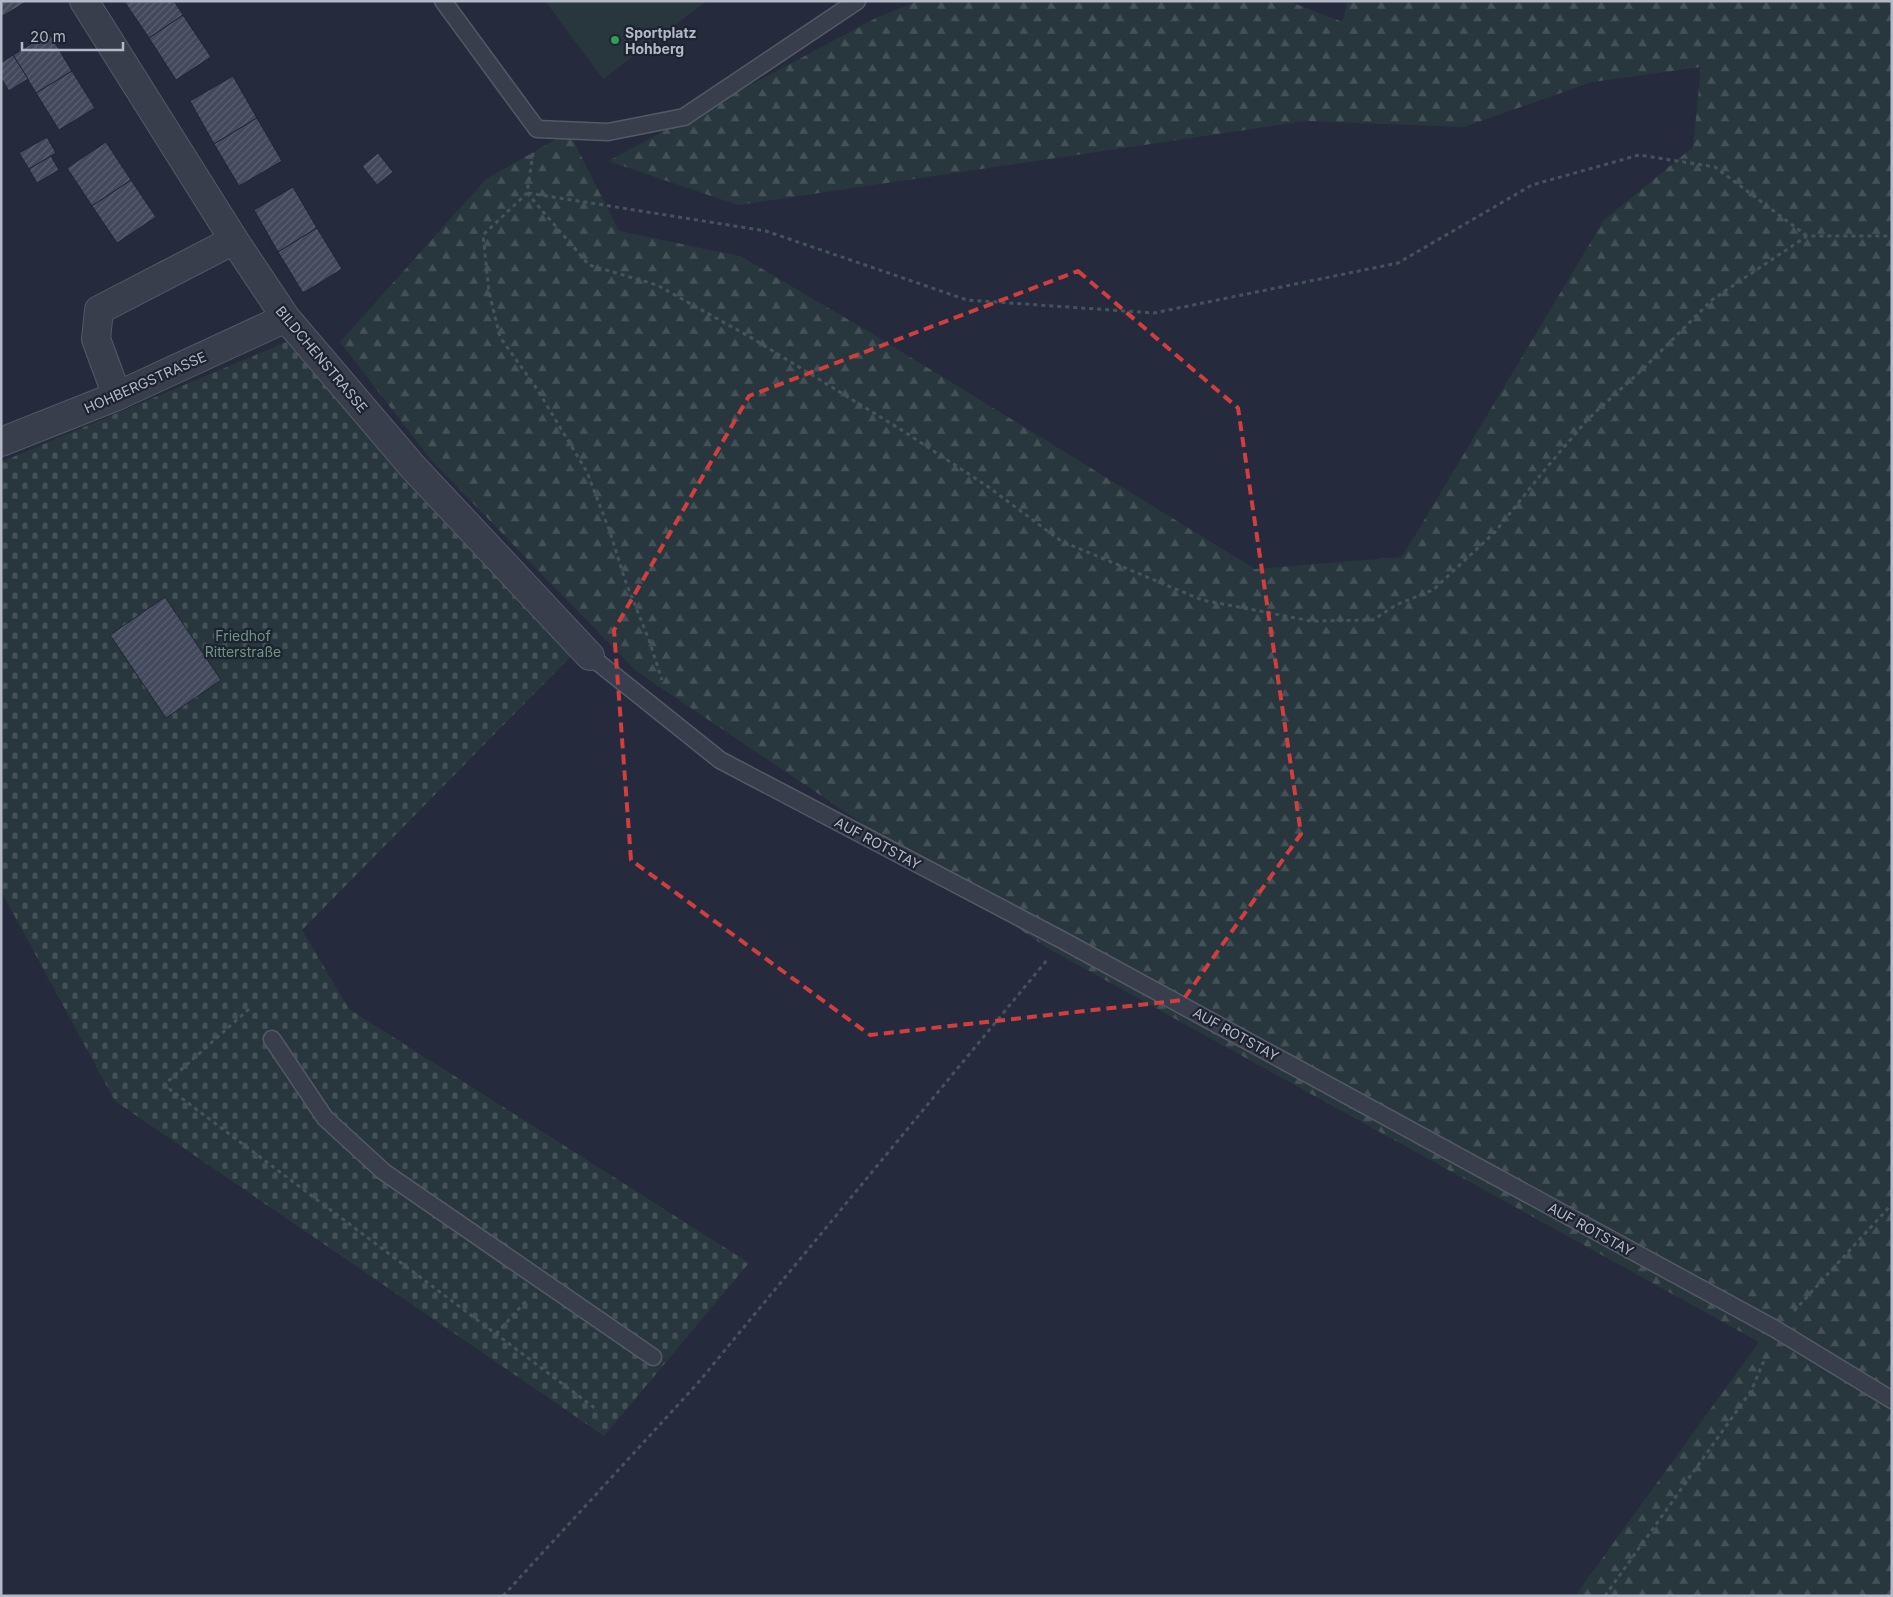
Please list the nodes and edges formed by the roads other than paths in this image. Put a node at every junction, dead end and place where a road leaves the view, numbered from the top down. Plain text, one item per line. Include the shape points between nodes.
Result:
1 (84, 1) edge
2 (443, 1) edge
3 (857, 1) edge
4 (234, 240) junction
5 (286, 318) junction
6 (117, 396) junction
7 (1, 442) edge
8 (590, 656) joint
9 (272, 1039) dead end
10 (653, 1357) dead end
11 (1892, 1400) edge

1 - 4 street, BILDCHENSTRASSE
2 - 3 lane via 537,129 608,132 684,117
4 - 5 street, BILDCHENSTRASSE
4 - 6 street via 99,310 96,339
5 - 6 street, HOHBERGSTRASSE
5 - 8 street, BILDCHENSTRASSE via 412,466
6 - 7 street, HOHBERGSTRASSE
8 - 11 lane, AUF ROTSTAY via 720,760 1064,940 1777,1330
9 - 10 lane via 325,1118 384,1172

